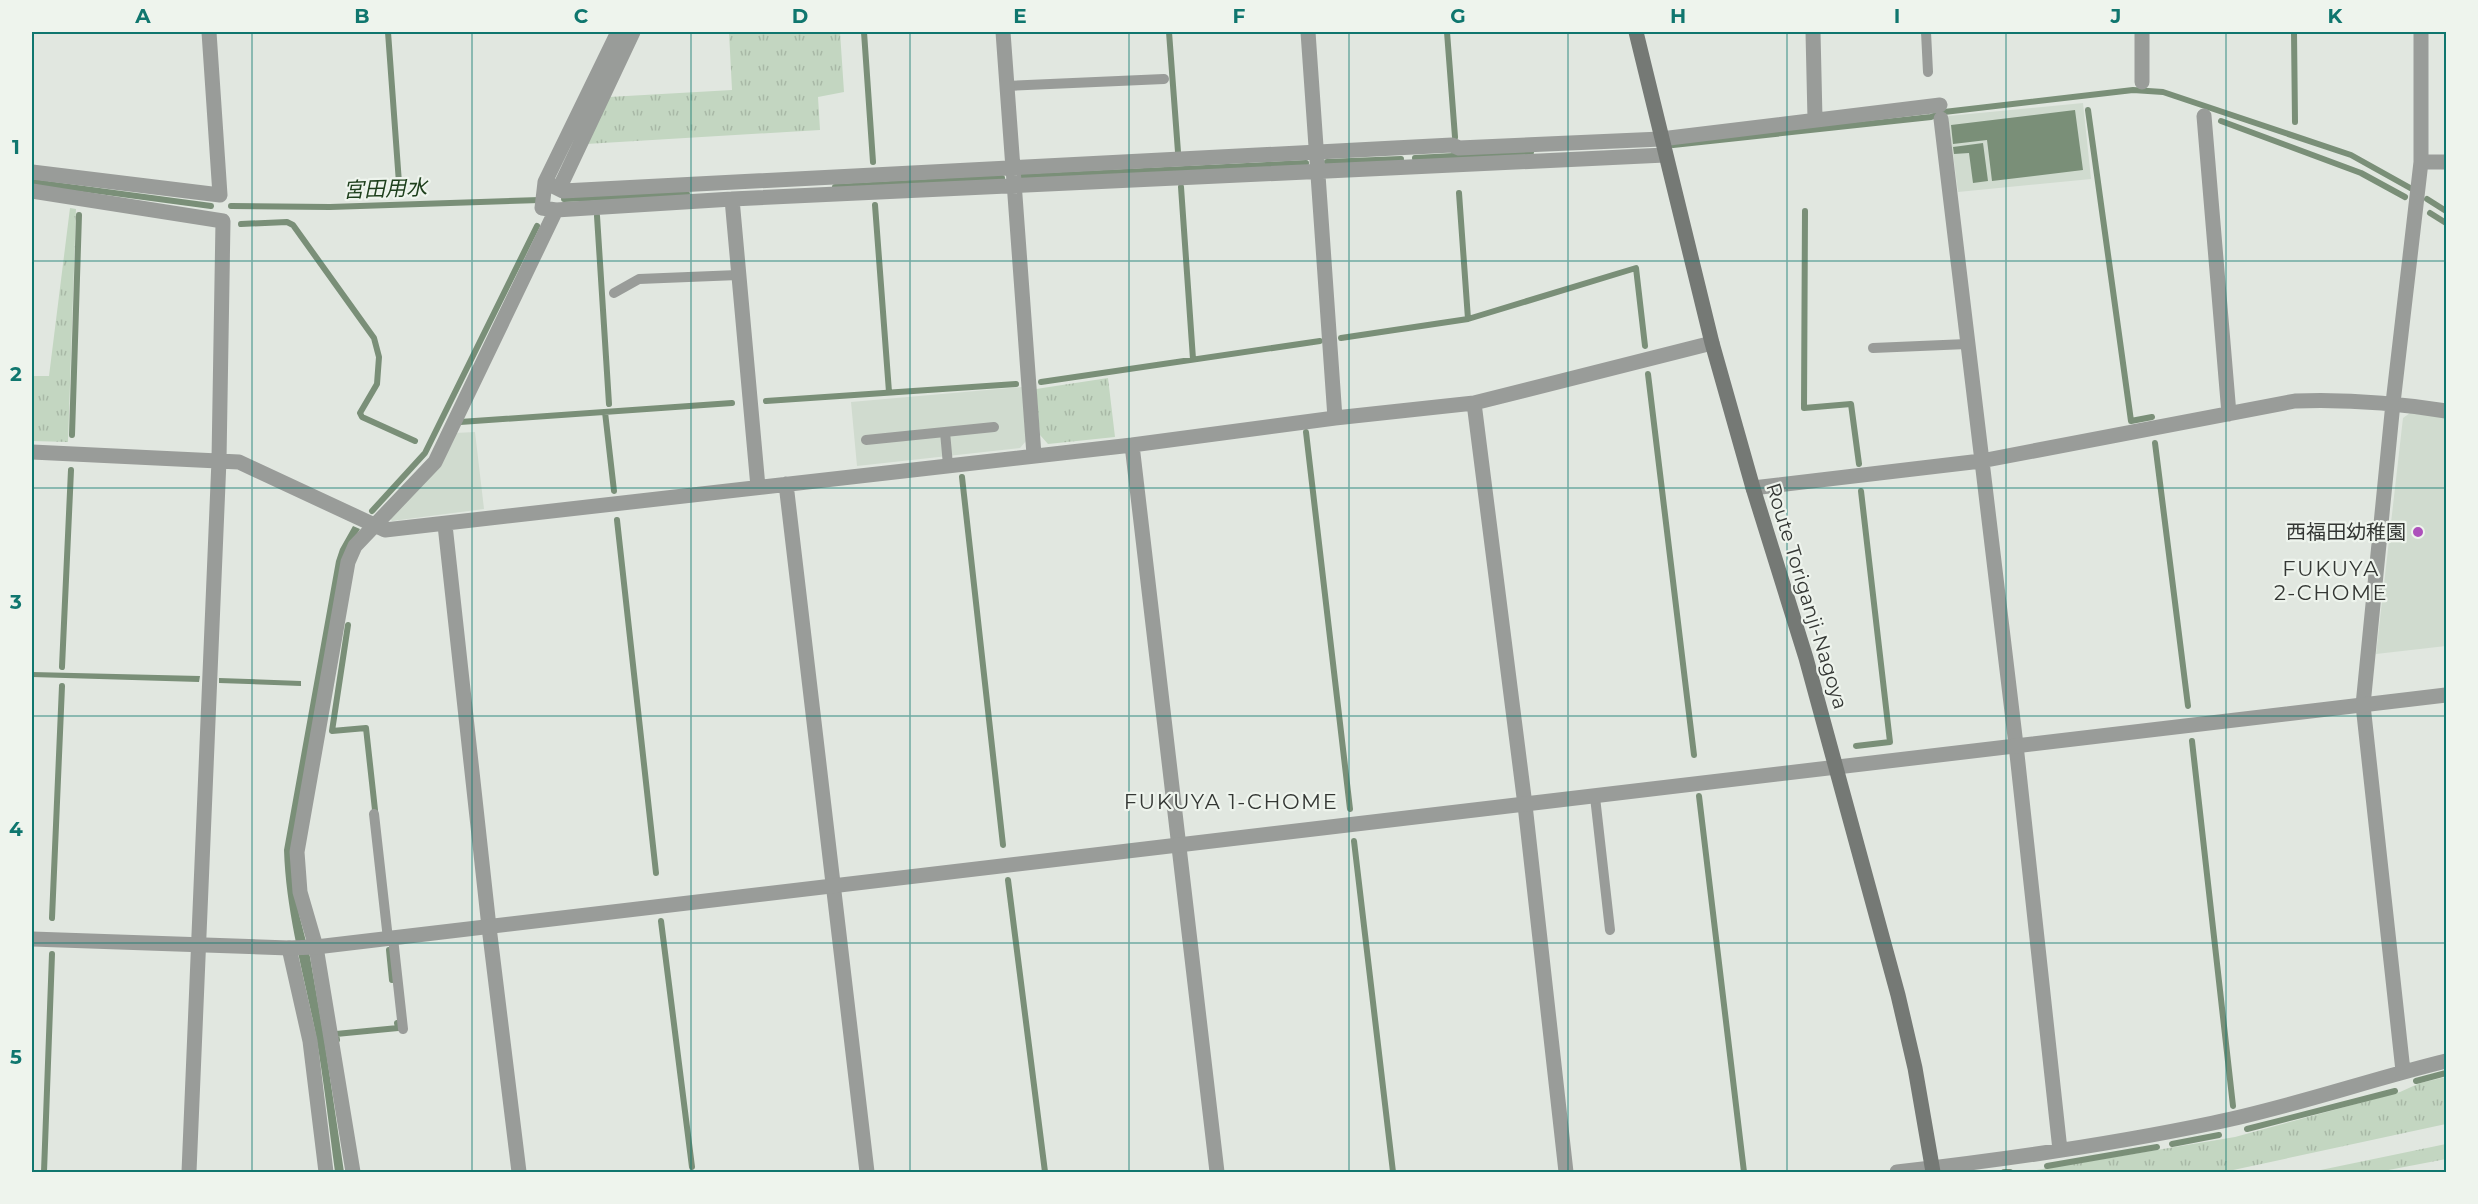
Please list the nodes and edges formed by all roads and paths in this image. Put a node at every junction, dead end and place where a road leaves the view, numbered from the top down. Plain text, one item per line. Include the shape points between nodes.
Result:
1 (209, 32) edge
2 (618, 32) edge
3 (633, 32) edge
4 (1003, 32) edge
5 (1308, 32) edge
6 (1636, 32) edge
7 (1813, 32) edge
8 (1926, 32) edge
9 (2142, 32) edge
10 (2421, 32) edge
11 (1928, 72) dead end
12 (1164, 79) dead end
13 (2142, 82) dead end
14 (1007, 86) junction
15 (2204, 116) dead end
16 (1815, 119) junction
17 (1661, 139) junction
18 (1316, 152) junction
19 (1665, 155) junction
20 (2421, 162) junction
21 (2446, 162) edge
22 (1013, 168) junction
23 (32, 172) edge
24 (1318, 172) junction
25 (552, 185) junction
26 (1014, 186) junction
27 (32, 192) edge
28 (220, 195) junction
29 (732, 199) junction
30 (556, 210) junction
31 (223, 221) junction
32 (738, 275) junction
33 (614, 293) dead end
34 (1712, 343) junction
35 (1967, 344) junction
36 (1874, 348) dead end
37 (1474, 403) junction
38 (2393, 403) junction
39 (2446, 411) edge
40 (2229, 414) junction
41 (1335, 417) junction
42 (994, 428) dead end
43 (945, 432) junction
44 (866, 440) dead end
45 (1132, 445) junction
46 (32, 452) edge
47 (1034, 455) junction
48 (219, 460) junction
49 (1981, 461) junction
50 (948, 465) junction
51 (786, 484) junction
52 (758, 487) junction
53 (1753, 488) junction
54 (445, 525) junction
55 (374, 526) junction
56 (2446, 695) edge
57 (2363, 705) junction
58 (2016, 745) junction
59 (1835, 769) junction
60 (1595, 797) junction
61 (1525, 805) junction
62 (374, 814) dead end
63 (1178, 846) junction
64 (833, 886) junction
65 (489, 927) junction
66 (1610, 930) dead end
67 (391, 938) junction
68 (32, 939) edge
69 (198, 945) junction
70 (316, 947) junction
71 (289, 948) junction
72 (403, 1029) dead end
73 (2446, 1061) edge
74 (2403, 1071) junction
75 (2060, 1150) junction
76 (1932, 1170) edge
77 (189, 1173) edge
78 (327, 1173) edge
79 (353, 1173) edge
80 (519, 1173) edge
81 (867, 1173) edge
82 (1217, 1173) edge
83 (1566, 1173) edge
84 (1897, 1173) edge

1 - 28 street
2 - 25 street
3 - 25 street
4 - 14 street
5 - 18 street
6 - 17 main road, Route Toriganji-Nagoya
7 - 16 street
8 - 11 lane
9 - 13 street
10 - 20 street
12 - 14 lane
14 - 22 street
15 - 40 street
16 - 17 street
16 - 35 street via 1940,112
17 - 18 street
17 - 19 main road, Route Toriganji-Nagoya
18 - 22 street
18 - 24 street
19 - 24 street
19 - 34 main road, Route Toriganji-Nagoya
20 - 21 street
20 - 38 street
22 - 25 street via 563,190
22 - 26 street
23 - 28 street
24 - 26 street
24 - 41 street
25 - 30 street via 542,208
26 - 29 street
26 - 47 street
27 - 31 street
28 - 31 street
29 - 30 street
29 - 32 street
30 - 55 street via 435,462
31 - 48 street
32 - 33 lane via 639,279
32 - 52 street
34 - 37 street
34 - 53 main road, Route Toriganji-Nagoya
35 - 36 lane
35 - 49 street
37 - 41 street
37 - 61 street
38 - 39 street
38 - 40 street via 2295,401
38 - 57 street
40 - 49 street
41 - 45 street
42 - 43 lane
43 - 44 lane
43 - 50 lane
45 - 47 street
45 - 63 street
46 - 48 street
47 - 50 street
48 - 55 street via 239,462
48 - 69 street
49 - 53 street
49 - 58 street
50 - 51 street
51 - 52 street
51 - 64 street
52 - 54 street
53 - 59 main road, Route Toriganji-Nagoya via 1806,658
54 - 55 street via 385,530
54 - 65 street
55 - 70 street via 355,546 348,562 297,852 300,892
56 - 57 street
57 - 58 street
57 - 74 street
58 - 59 street
58 - 75 street
59 - 60 street
59 - 76 main road, Route Toriganji-Nagoya via 1898,995
60 - 61 street
60 - 66 lane
61 - 63 street
61 - 83 street
62 - 67 lane
63 - 64 street
63 - 82 street
64 - 65 street
64 - 81 street
65 - 67 street
65 - 80 street
67 - 70 street
67 - 72 lane
68 - 69 street
69 - 71 street
69 - 77 street
70 - 71 street
70 - 79 street
71 - 78 street via 310,1041
73 - 74 street
74 - 75 street via 2313,1099 2213,1123
75 - 76 street
76 - 84 street

